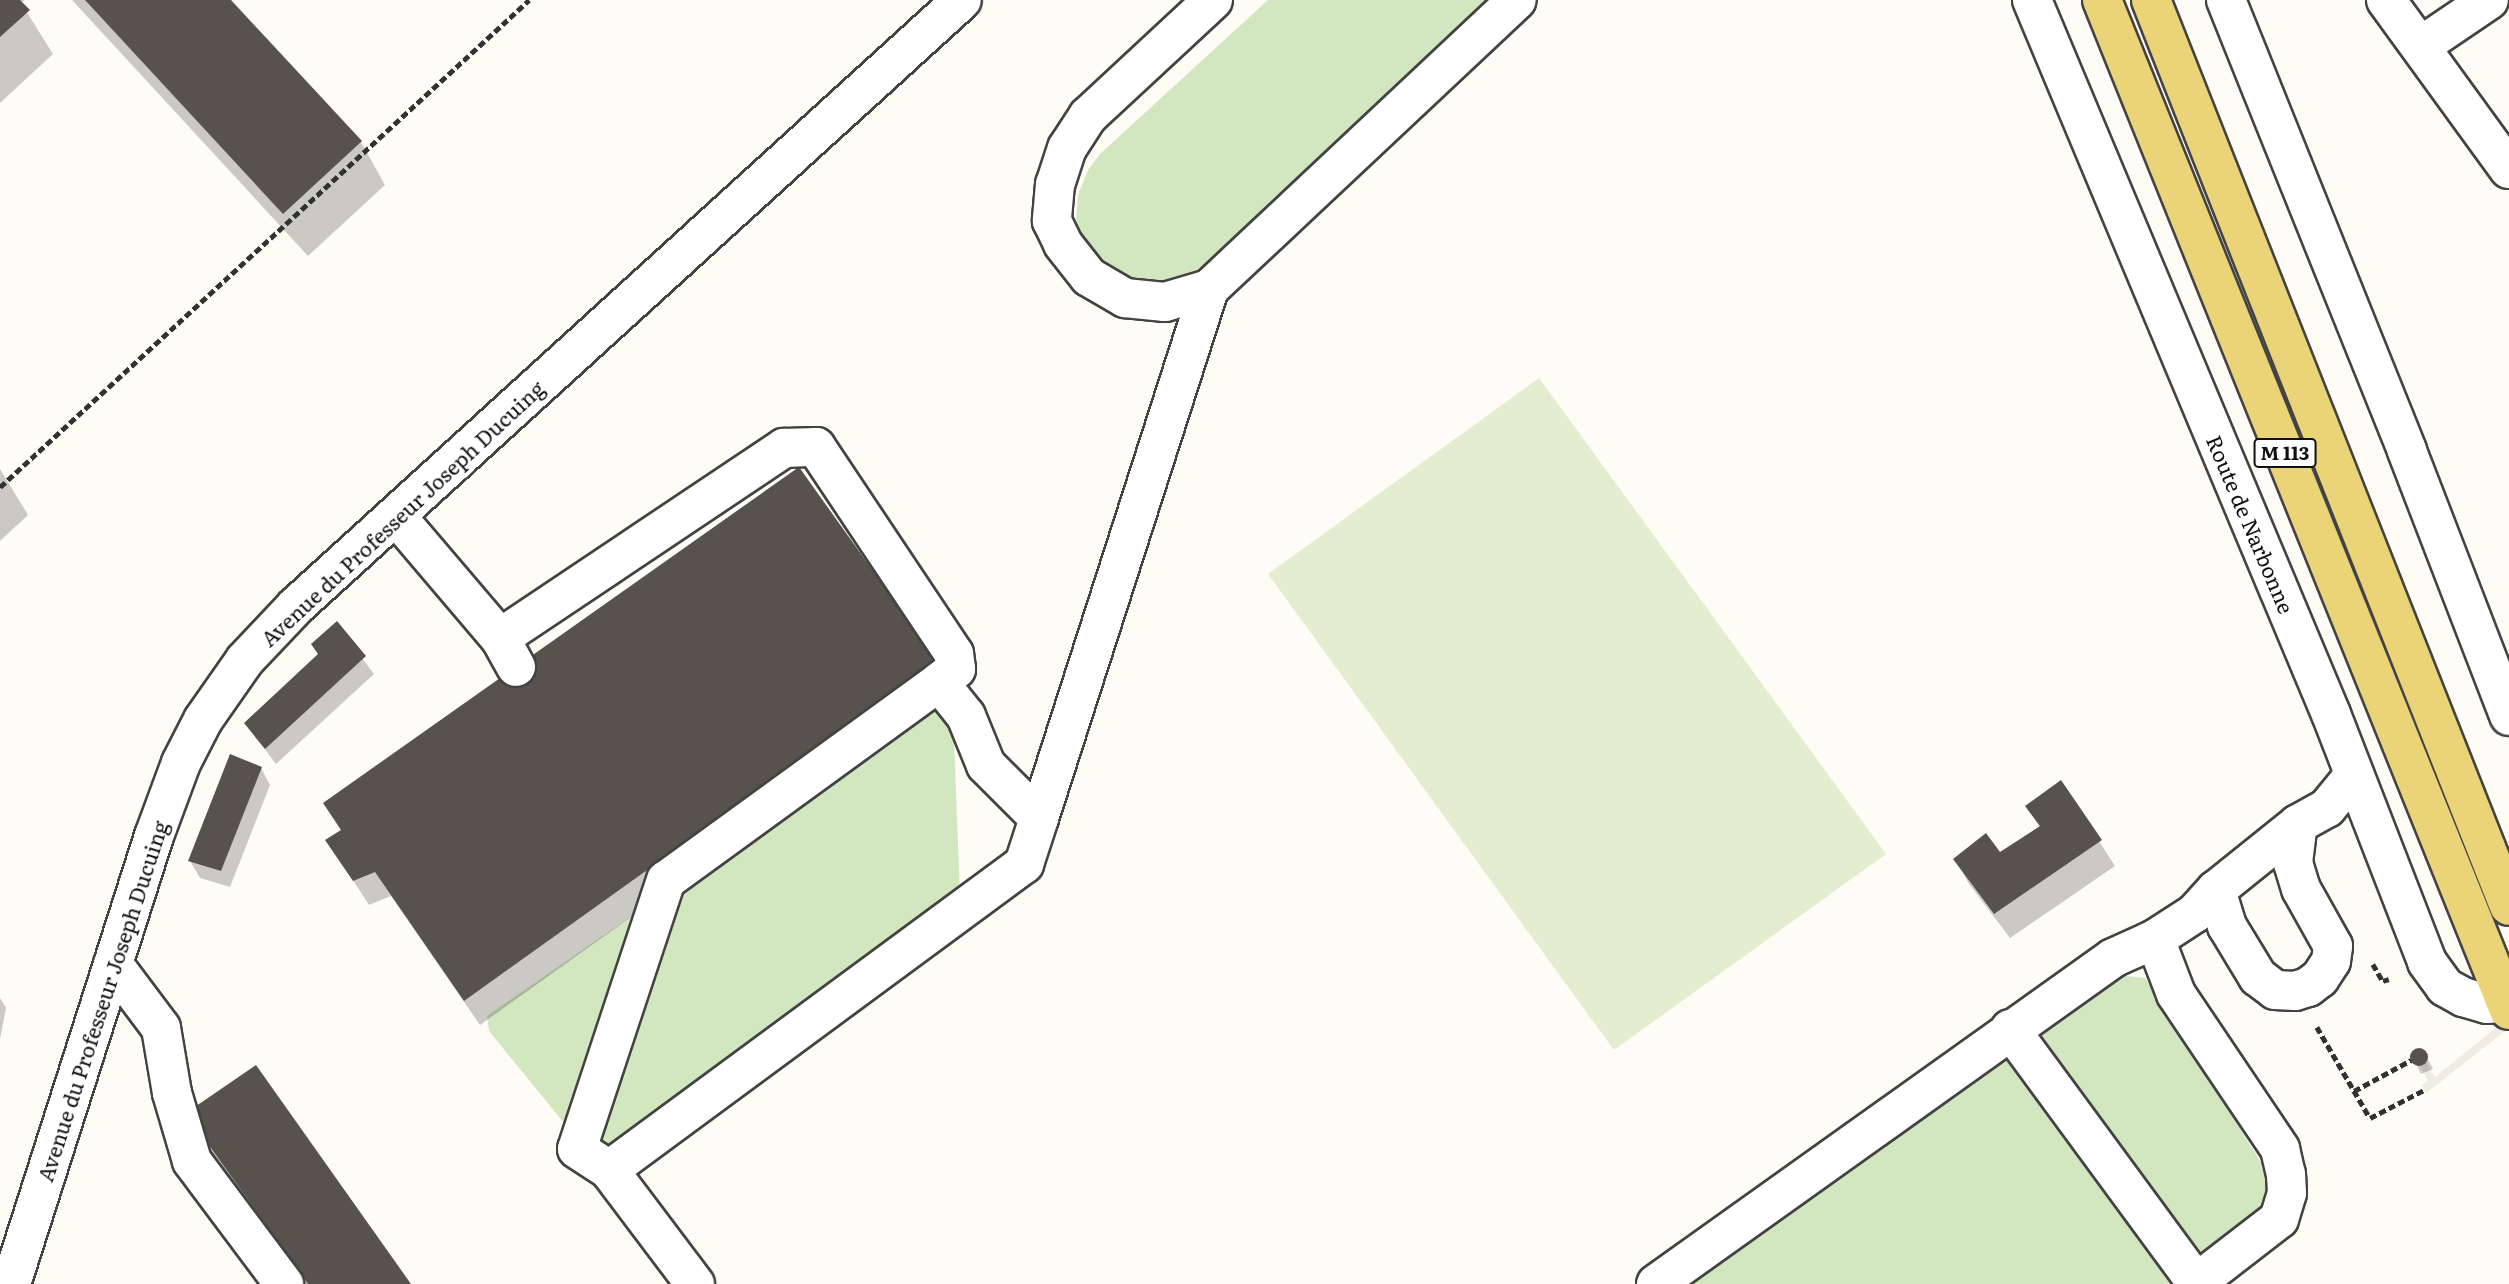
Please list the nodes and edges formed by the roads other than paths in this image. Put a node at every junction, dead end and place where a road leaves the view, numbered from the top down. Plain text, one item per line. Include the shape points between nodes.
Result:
1 (961, 0) edge
2 (1213, 0) edge
3 (1517, 0) edge
4 (2032, 0) edge
5 (2102, 0) edge
6 (2151, 0) edge
7 (2226, 0) edge
8 (2386, 0) edge
9 (2489, 0) edge
10 (2421, 46) junction
11 (2509, 169) edge
12 (1209, 289) junction
13 (396, 516) junction
14 (2499, 670) edge
15 (939, 682) junction
16 (2509, 716) edge
17 (2354, 775) junction
18 (1039, 818) junction
19 (2298, 824) junction
20 (2217, 890) junction
21 (2509, 906) edge
22 (2155, 939) junction
23 (113, 964) junction
24 (2508, 1005) edge
25 (2010, 1030) junction
26 (609, 1170) junction
27 (10, 1284) edge
28 (284, 1284) edge
29 (695, 1284) edge
30 (1656, 1284) edge
31 (2196, 1284) edge

1 - 13 street, Avenue du Professeur Joseph Ducuing
2 - 12 street via 1088,116 1063,160 1055,184 1052,221 1089,278 1125,298 1164,302
3 - 12 street
4 - 17 street, Route de Narbonne
5 - 24 main road, Route de Narbonne / M 113
6 - 21 main road, M 113
7 - 14 street
8 - 10 street
9 - 10 street
10 - 11 street
12 - 18 street
13 - 15 street via 508,653 784,448 816,447 954,654 956,669
13 - 23 street, Avenue du Professeur Joseph Ducuing via 287,615 245,660 203,720 154,835
14 - 16 street
15 - 18 street via 966,716 986,765
15 - 26 street via 666,880 578,1149
17 - 19 street via 2328,808
17 - 24 street, Route de Narbonne via 2427,962 2445,987 2463,997
18 - 26 street via 1024,864
19 - 20 street
19 - 20 street via 2293,863 2301,889 2333,946 2331,961 2308,988 2274,990 2258,977 2227,926
20 - 22 street via 2195,913
22 - 25 street via 2113,958
22 - 31 street via 2176,995 2280,1149 2286,1174 2287,1193 2279,1219
23 - 27 street, Avenue du Professeur Joseph Ducuing
23 - 28 street via 162,1028 172,1093 192,1161
25 - 30 street
25 - 31 street
26 - 29 street

